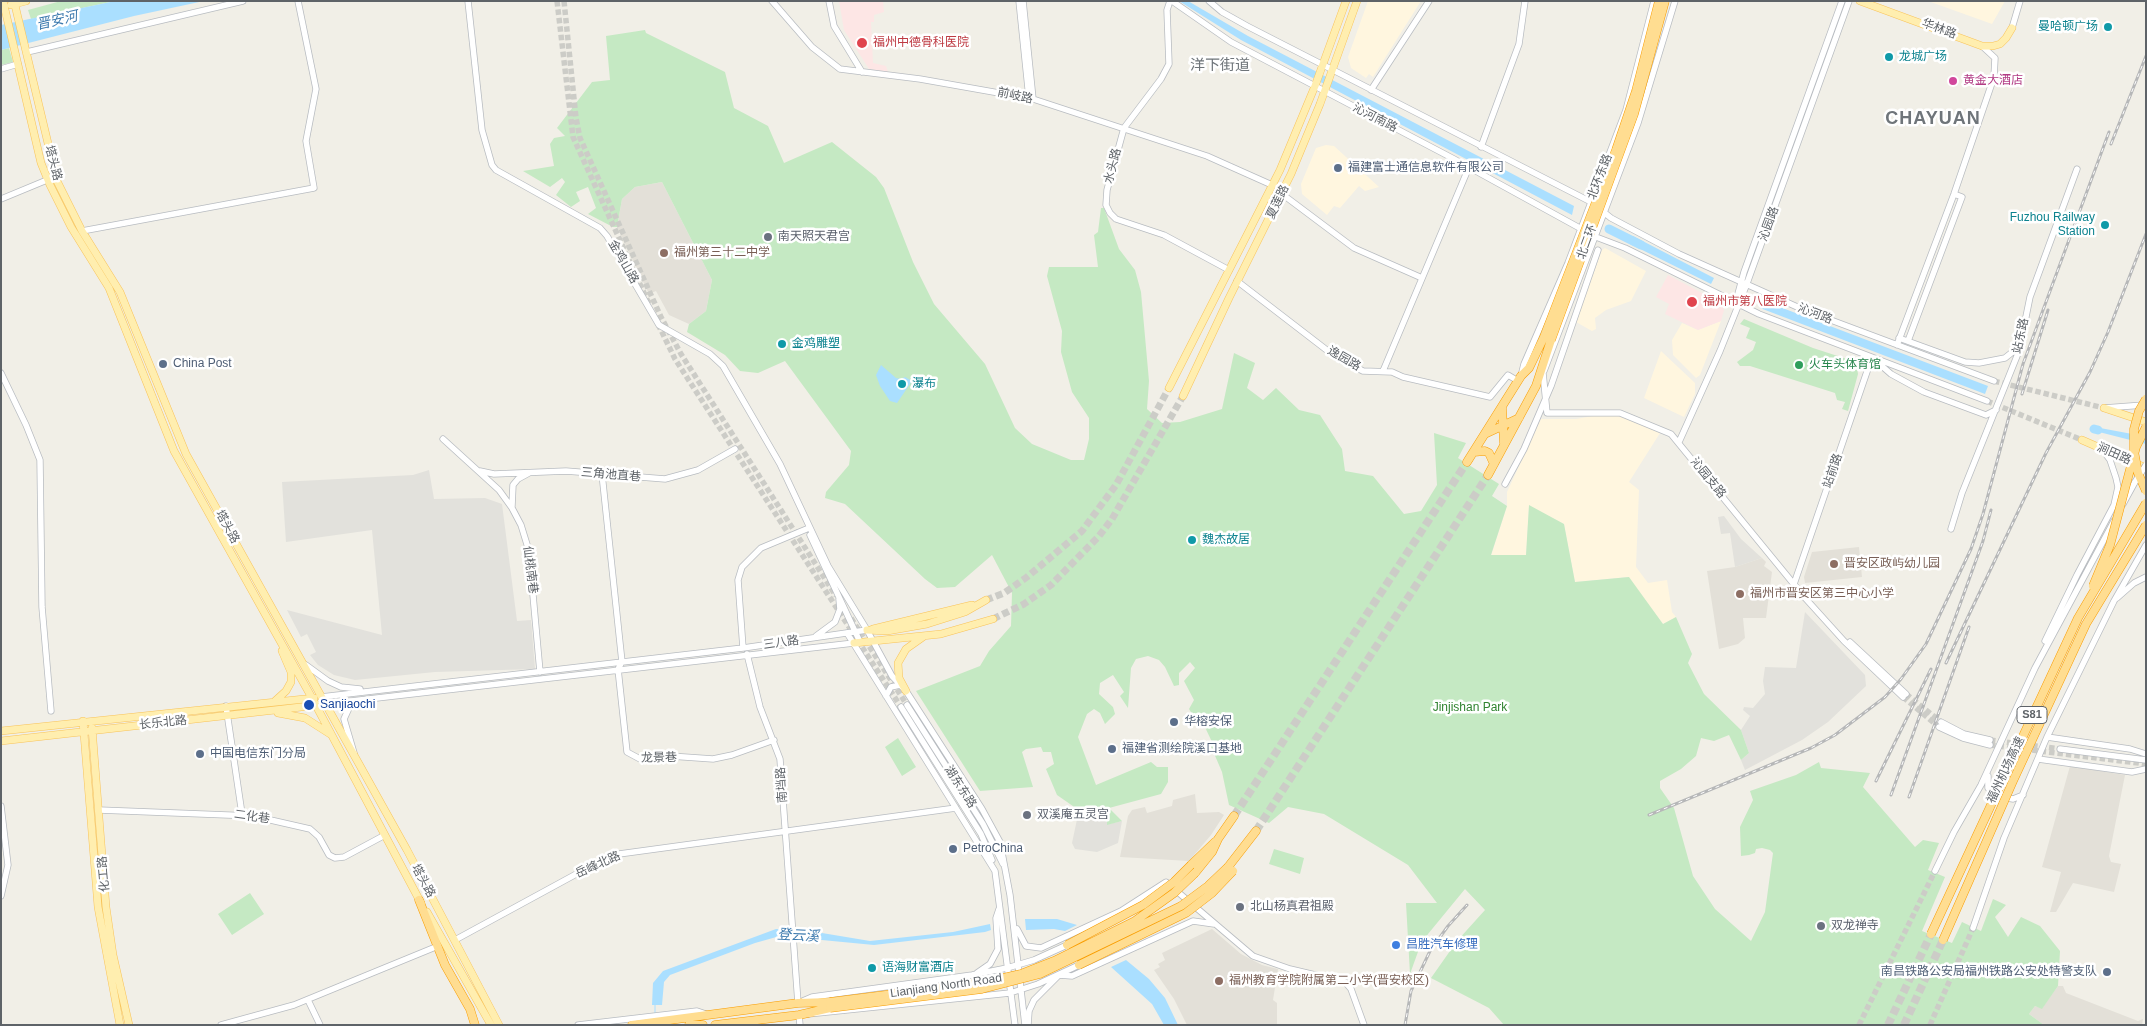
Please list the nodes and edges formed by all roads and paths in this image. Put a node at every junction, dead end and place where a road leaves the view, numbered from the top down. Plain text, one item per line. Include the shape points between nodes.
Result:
1 (26, 1) edge
2 (243, 1) edge
3 (298, 1) edge
4 (468, 1) edge
5 (772, 1) edge
6 (829, 1) edge
7 (1019, 1) edge
8 (1023, 1) edge
9 (1171, 1) edge
10 (1209, 1) edge
11 (1346, 1) edge
12 (1357, 1) edge
13 (1429, 1) edge
14 (1525, 1) edge
15 (1654, 1) edge
16 (1659, 1) edge
17 (1665, 1) edge
18 (1675, 1) edge
19 (1842, 1) edge
20 (1849, 1) edge
21 (1860, 1) edge
22 (2020, 1) edge
23 (3, 5) edge
24 (16, 6) edge
25 (2012, 28) joint
26 (1982, 46) junction
27 (26, 49) junction
28 (18, 64) junction
29 (1323, 66) junction
30 (1, 69) edge
31 (1332, 70) junction
32 (862, 72) junction
33 (1315, 86) junction
34 (1371, 90) junction
35 (1324, 91) junction
36 (1031, 99) junction
37 (1124, 128) junction
38 (1481, 147) junction
39 (1469, 167) junction
40 (2077, 169) dead end
41 (47, 180) junction
42 (1272, 185) junction
43 (1282, 194) junction
44 (1954, 194) junction
45 (1, 199) edge
46 (1591, 202) junction
47 (1604, 213) junction
48 (1581, 228) junction
49 (82, 231) junction
50 (1596, 237) junction
51 (1598, 250) dead end
52 (1229, 270) junction
53 (1422, 278) junction
54 (1238, 281) junction
55 (1743, 285) junction
56 (1574, 295) junction
57 (2030, 297) junction
58 (1582, 298) junction
59 (1737, 303) junction
60 (1547, 338) junction
61 (1899, 338) junction
62 (1908, 341) junction
63 (1897, 345) junction
64 (1872, 357) junction
65 (1550, 360) junction
66 (1558, 364) junction
67 (1384, 371) junction
68 (1, 373) edge
69 (1543, 373) junction
70 (1520, 378) junction
71 (1994, 381) tunnel mouth
72 (1536, 386) junction
73 (1169, 388) tunnel mouth
74 (1184, 396) tunnel mouth
75 (2146, 398) edge
76 (1546, 399) junction
77 (1987, 401) tunnel mouth
78 (2146, 405) edge
79 (1502, 407) junction
80 (2104, 408) joint
81 (1996, 410) junction
82 (1986, 415) junction
83 (1519, 418) junction
84 (2146, 422) edge
85 (1990, 425) junction
86 (1503, 426) junction
87 (2146, 427) edge
88 (1484, 434) junction
89 (443, 439) dead end
90 (2082, 440) tunnel mouth
91 (1678, 442) junction
92 (1504, 446) junction
93 (735, 449) dead end
94 (2102, 449) junction
95 (1474, 452) junction
96 (1467, 462) tunnel mouth
97 (1494, 464) junction
98 (2146, 466) edge
99 (480, 471) junction
100 (532, 472) junction
101 (602, 474) junction
102 (1488, 475) tunnel mouth
103 (1505, 484) dead end
104 (2142, 486) edge
105 (2146, 503) edge
106 (512, 508) junction
107 (2146, 525) edge
108 (809, 528) junction
109 (1951, 529) dead end
110 (2146, 545) edge
111 (2146, 577) edge
112 (1794, 584) junction
113 (837, 592) junction
114 (986, 600) tunnel mouth
115 (2114, 601) junction
116 (2084, 608) junction
117 (993, 619) tunnel mouth
118 (867, 630) junction
119 (856, 632) junction
120 (847, 634) junction
121 (924, 636) junction
122 (811, 638) junction
123 (280, 640) junction
124 (873, 641) junction
125 (857, 643) junction
126 (743, 648) junction
127 (747, 654) junction
128 (301, 660) junction
129 (622, 662) junction
130 (2035, 668) junction
131 (618, 669) junction
132 (540, 672) junction
133 (900, 685) junction
134 (372, 690) junction
135 (906, 691) junction
136 (886, 696) junction
137 (1904, 696) tunnel mouth
138 (360, 700) junction
139 (275, 701) junction
140 (323, 701) junction
141 (313, 702) junction
142 (226, 706) junction
143 (52, 711) dead end
144 (263, 712) junction
145 (227, 716) junction
146 (92, 720) junction
147 (83, 721) junction
148 (1940, 725) tunnel mouth
149 (1, 731) edge
150 (93, 731) junction
151 (84, 732) junction
152 (332, 735) junction
153 (2047, 736) junction
154 (774, 740) junction
155 (1, 741) edge
156 (1990, 743) tunnel mouth
157 (2060, 749) tunnel mouth
158 (2146, 754) edge
159 (2038, 759) junction
160 (355, 760) junction
161 (2146, 760) edge
162 (1991, 764) junction
163 (2145, 770) edge
164 (2022, 795) junction
165 (1, 806) edge
166 (956, 808) junction
167 (99, 810) junction
168 (242, 814) junction
169 (1234, 816) tunnel mouth
170 (785, 831) junction
171 (1256, 831) tunnel mouth
172 (385, 835) junction
173 (1218, 839) junction
174 (1230, 869) junction
175 (995, 871) junction
176 (1935, 872) tunnel mouth
177 (1006, 873) junction
178 (1, 896) edge
179 (419, 900) junction
180 (1000, 904) junction
181 (1194, 904) junction
182 (1013, 917) junction
183 (1181, 925) junction
184 (1216, 925) junction
185 (1973, 928) tunnel mouth
186 (1931, 934) tunnel mouth
187 (455, 940) junction
188 (1943, 940) tunnel mouth
189 (1067, 945) joint
190 (438, 946) junction
191 (1030, 948) junction
192 (1058, 949) junction
193 (1018, 965) junction
194 (1079, 965) joint
195 (1007, 968) junction
196 (1059, 975) junction
197 (972, 976) junction
198 (1020, 990) junction
199 (1010, 993) junction
200 (308, 1000) junction
201 (798, 1003) junction
202 (830, 1005) junction
203 (706, 1014) junction
204 (799, 1015) junction
205 (120, 1025) edge
206 (129, 1025) edge
207 (221, 1025) edge
208 (320, 1025) edge
209 (475, 1025) edge
210 (491, 1025) edge
211 (499, 1025) edge
212 (578, 1025) edge
213 (632, 1025) edge
214 (690, 1025) edge
215 (703, 1025) edge
216 (715, 1025) edge
217 (800, 1025) edge
218 (1015, 1025) edge
219 (1026, 1025) edge
220 (1364, 1025) edge

1 - 24 main road
2 - 27 street
3 - 49 street via 316,88 306,140 314,188
4 - 108 street, 金鸡山路 via 482,130 492,165 499,172 600,228 659,325 720,362 777,458
5 - 32 street, 前岐路 via 798,32 833,64 840,69
6 - 32 street via 834,26
7 - 36 street
8 - 36 street
9 - 33 street, 沁河南路 via 1231,42
9 - 37 street, 水头路 via 1167,10 1169,64
10 - 29 street, 沁河南路 via 1228,16
11 - 29 main road, 夏莲路
12 - 31 main road, 夏莲路
13 - 34 street
14 - 38 street via 1520,44
15 - 46 street, 北环东路 via 1628,102
16 - 60 highway, 北二环, bridge via 1620,140
17 - 60 highway, 北二环, bridge via 1634,114
18 - 47 street via 1647,95
19 - 55 street
20 - 55 street, 沁园路
21 - 26 main road, 华林路
22 - 25 street
23 - 24 main road
23 - 28 main road, 塔头路
24 - 27 main road, 塔头路
25 - 26 main road via 2000,44
26 - 44 street via 1995,58 1996,73
27 - 49 main road, 塔头路 via 57,181
28 - 30 street
28 - 41 main road, 塔头路
29 - 31 street, 沁河南路
29 - 33 main road, 夏莲路
31 - 34 street, 沁河南路
31 - 35 main road, 夏莲路
32 - 36 street, 前岐路 via 920,78
33 - 35 street, 沁河南路
33 - 42 main road, 夏莲路
34 - 38 street, 沁河南路
35 - 39 street, 沁河南路
35 - 43 main road, 夏莲路
36 - 37 street, 前岐路
37 - 42 street, 前岐路 via 1216,160
37 - 52 street, 水头路 via 1106,194 1110,213 1116,219 1181,243
38 - 46 street, 沁河南路
39 - 48 street, 沁河南路
39 - 53 street
40 - 57 street, 站东路
41 - 45 street
41 - 123 main road, 塔头路 via 71,227 109,288 174,451
42 - 52 main road, 夏莲路
43 - 53 street via 1354,248
43 - 54 main road, 夏莲路
44 - 61 street
44 - 62 street via 1962,197
46 - 47 street, 沁河路
46 - 48 street, 北环东路
47 - 50 street
47 - 55 street, 沁河路
48 - 50 street, 沁河路
48 - 70 street, 北环东路
49 - 128 main road, 塔头路 via 120,292 186,454
50 - 56 street
50 - 59 street, 沁河路
51 - 58 street
52 - 73 main road, 夏莲路
53 - 67 street
54 - 67 street, 逸园路 via 1342,361 1363,372
54 - 74 main road, 夏莲路
55 - 59 street, 沁园路
55 - 63 street, 沁河路
56 - 58 street
56 - 65 street
57 - 62 street via 2023,312 2018,344 2002,360 1968,362
57 - 81 street, 站东路 via 2020,351
58 - 66 street
59 - 64 street, 沁河路
59 - 91 street, 沁园路 via 1720,351
60 - 70 highway, 北二环
60 - 72 highway, 北二环
61 - 62 street
61 - 63 street
63 - 71 street, 沁河路
64 - 77 street, 沁河路
64 - 82 street via 1886,371 1921,390
64 - 112 street, 站前路
65 - 66 street
65 - 69 street
66 - 76 street
67 - 70 street, 逸园路 via 1490,397 1508,376
68 - 143 street via 40,460 42,607
69 - 72 street
69 - 76 street
70 - 79 highway, 北二环
72 - 83 highway, 北二环
75 - 104 highway, bridge via 2134,429
76 - 91 street, 沁园支路 via 1547,413 1620,413 1664,429
76 - 103 street
78 - 80 street
79 - 86 highway
79 - 88 highway, 北二环
80 - 84 main road
81 - 82 street
81 - 85 street, 站东路
82 - 85 street
83 - 86 highway
83 - 92 highway, 北二环
85 - 109 street, 站东路
86 - 88 highway
86 - 92 highway
87 - 116 highway, bridge via 2136,447 2110,545
88 - 95 highway, 北二环
89 - 99 street, 仙桃南巷
90 - 94 main road, 涧田路
91 - 112 street, 沁园支路
92 - 97 highway, 北二环
93 - 101 street, 三角池直巷 via 704,468 677,477 652,479
94 - 98 main road, 涧田路
94 - 130 street via 2116,478 2118,488 2114,505 2051,627
95 - 96 highway, 北二环
95 - 97 highway via 1490,453
97 - 102 highway, 北二环
98 - 104 street, bridge
99 - 100 street, 三角池直巷 via 494,474
99 - 106 street, 仙桃南巷
100 - 101 street, 三角池直巷
100 - 106 street via 513,485
101 - 129 street
104 - 130 street
105 - 116 highway, 福州机场高速 / S81, bridge
106 - 132 street, 仙桃南巷 via 529,550
107 - 188 highway, 福州机场高速 / S81, bridge via 2086,624
108 - 113 street via 812,542
108 - 118 street
108 - 126 street via 761,548 742,567 738,580
110 - 115 street
111 - 115 street
112 - 137 street, 沁园支路
113 - 119 street
113 - 122 street via 840,606 837,618 830,627
114 - 118 main road via 965,612 926,624 887,631
115 - 153 street
116 - 186 highway, 福州机场高速 / S81, bridge
117 - 121 main road
118 - 119 street, 三八路
118 - 124 street
119 - 120 street, 三八路
119 - 125 street
120 - 122 street, 三八路
120 - 125 street
121 - 124 main road
121 - 135 main road via 906,649 898,663 899,678
122 - 126 street, 三八路
123 - 139 main road via 291,677 286,691
123 - 141 main road, 塔头路
124 - 125 main road
124 - 133 street
125 - 127 street, 三八路
125 - 136 street
126 - 129 street, 三八路
127 - 131 street, 三八路
127 - 154 street, 南垱路 via 756,692
128 - 134 street via 328,682
128 - 140 main road, 塔头路
129 - 131 street
129 - 132 street, 三八路
130 - 162 street
131 - 138 street, 三八路
131 - 154 street, 龙景巷 via 625,746 633,757 720,758
132 - 134 street, 三八路
133 - 135 street
133 - 136 street via 891,687
134 - 140 street, 三八路
135 - 177 street via 992,826 1003,850
136 - 166 street
138 - 140 street, 三八路
138 - 160 street via 349,708 344,719
139 - 141 main road, 长乐北路
139 - 142 main road, 长乐北路
140 - 141 main road, 长乐北路
140 - 160 main road, 塔头路
141 - 144 main road, 长乐北路
141 - 152 main road, 塔头路
142 - 145 street
142 - 146 main road, 长乐北路
144 - 145 main road, 长乐北路
144 - 152 main road via 300,717
145 - 150 main road, 长乐北路
145 - 168 street
146 - 147 main road, 长乐北路
146 - 150 main road, 化工路
147 - 149 main road, 长乐北路
147 - 151 main road, 化工路
148 - 156 street
150 - 151 main road, 长乐北路
150 - 167 main road, 化工路
151 - 155 main road, 长乐北路
151 - 205 main road, 化工路 via 98,907
152 - 172 main road, 塔头路
153 - 158 street
153 - 159 street
154 - 170 street, 南垱路 via 780,760
157 - 161 street
159 - 163 street via 2132,772
159 - 164 street
160 - 187 main road, 塔头路
162 - 164 street via 1987,782 1992,793 2008,799
162 - 176 street
164 - 185 street
165 - 178 street via 8,865
166 - 170 street, 岳峰北路
166 - 175 street
167 - 168 street, 二化巷
167 - 206 main road, 化工路 via 110,931
168 - 172 street, 二化巷 via 306,828 316,834 329,855 335,858 344,857
169 - 173 highway, Lianjiang North Road
170 - 187 street, 岳峰北路 via 619,854 602,860
170 - 201 street, 南垱路
171 - 174 highway
172 - 179 main road, 塔头路
173 - 189 highway, bridge via 1174,882 1143,905
173 - 202 highway, Lianjiang North Road, bridge via 1195,873 1174,893 1135,921 1054,961 1021,974 981,983
174 - 194 highway, bridge via 1212,893 1186,913
174 - 202 highway, Lianjiang North Road, bridge via 1181,906 1040,974 982,989
175 - 177 street, 湖东东路 via 981,834 904,706 988,832
175 - 180 street
177 - 182 street
179 - 190 highway
179 - 210 main road, 塔头路
180 - 195 street
180 - 197 street via 996,918 997,952 987,967
181 - 183 street via 1190,918
181 - 184 street
181 - 191 street via 1164,882 1121,911 1041,948
182 - 191 street via 1020,938
182 - 193 street
183 - 184 street via 1198,920
183 - 196 street via 1072,976
184 - 220 street via 1258,959 1345,982 1351,989
187 - 211 main road, 塔头路
189 - 192 street
190 - 200 street
190 - 209 highway
191 - 192 street via 1045,952
192 - 193 street
193 - 195 street
193 - 198 street
194 - 196 street
195 - 197 street
195 - 199 street
196 - 198 street
196 - 219 street via 1034,1000
197 - 201 street via 812,997
198 - 199 street
198 - 219 street
199 - 204 street
199 - 218 street
200 - 207 street
200 - 208 street
201 - 202 highway, Lianjiang North Road
201 - 203 highway, Lianjiang North Road
202 - 204 highway, Lianjiang North Road
203 - 212 street via 697,1010
203 - 213 highway, Lianjiang North Road via 698,1018
204 - 216 highway, Lianjiang North Road
204 - 217 street
214 - 215 highway

